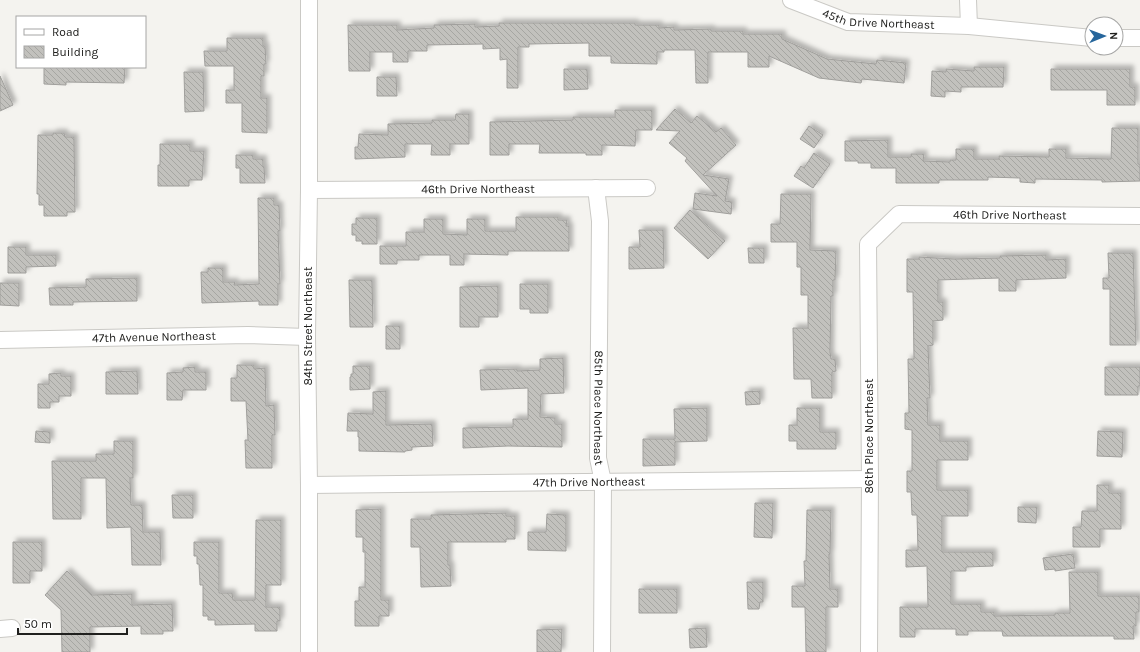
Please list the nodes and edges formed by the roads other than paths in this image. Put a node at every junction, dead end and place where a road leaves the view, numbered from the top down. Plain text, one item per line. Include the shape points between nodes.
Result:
1 (309, 0) edge
2 (791, 0) edge
3 (968, 0) edge
4 (969, 26) junction
5 (1084, 37) edge
6 (1124, 38) edge
7 (1140, 38) edge
8 (596, 188) junction
9 (647, 188) dead end
10 (309, 190) junction
11 (1140, 216) edge
12 (884, 227) joint
13 (307, 337) junction
14 (0, 340) edge
15 (870, 479) junction
16 (602, 482) junction
17 (309, 485) junction
18 (309, 652) edge
19 (602, 652) edge
20 (869, 652) edge

1 - 10 street, 84th Street Northeast
2 - 4 street, 45th Drive Northeast via 848,22
3 - 4 street
4 - 5 street, 45th Drive Northeast
6 - 7 street
8 - 9 street, 46th Drive Northeast
8 - 10 street, 46th Drive Northeast
8 - 16 street, 85th Place Northeast via 600,221 598,458
10 - 13 street, 84th Street Northeast
11 - 12 street, 46th Drive Northeast via 899,214
12 - 15 street, 86th Place Northeast via 868,244
13 - 14 street, 47th Avenue Northeast via 248,335
13 - 17 street, 84th Street Northeast
15 - 16 street, 47th Drive Northeast
15 - 20 street, 86th Place Northeast
16 - 17 street, 47th Drive Northeast
16 - 19 street, 85th Place Northeast
17 - 18 street, 84th Street Northeast

